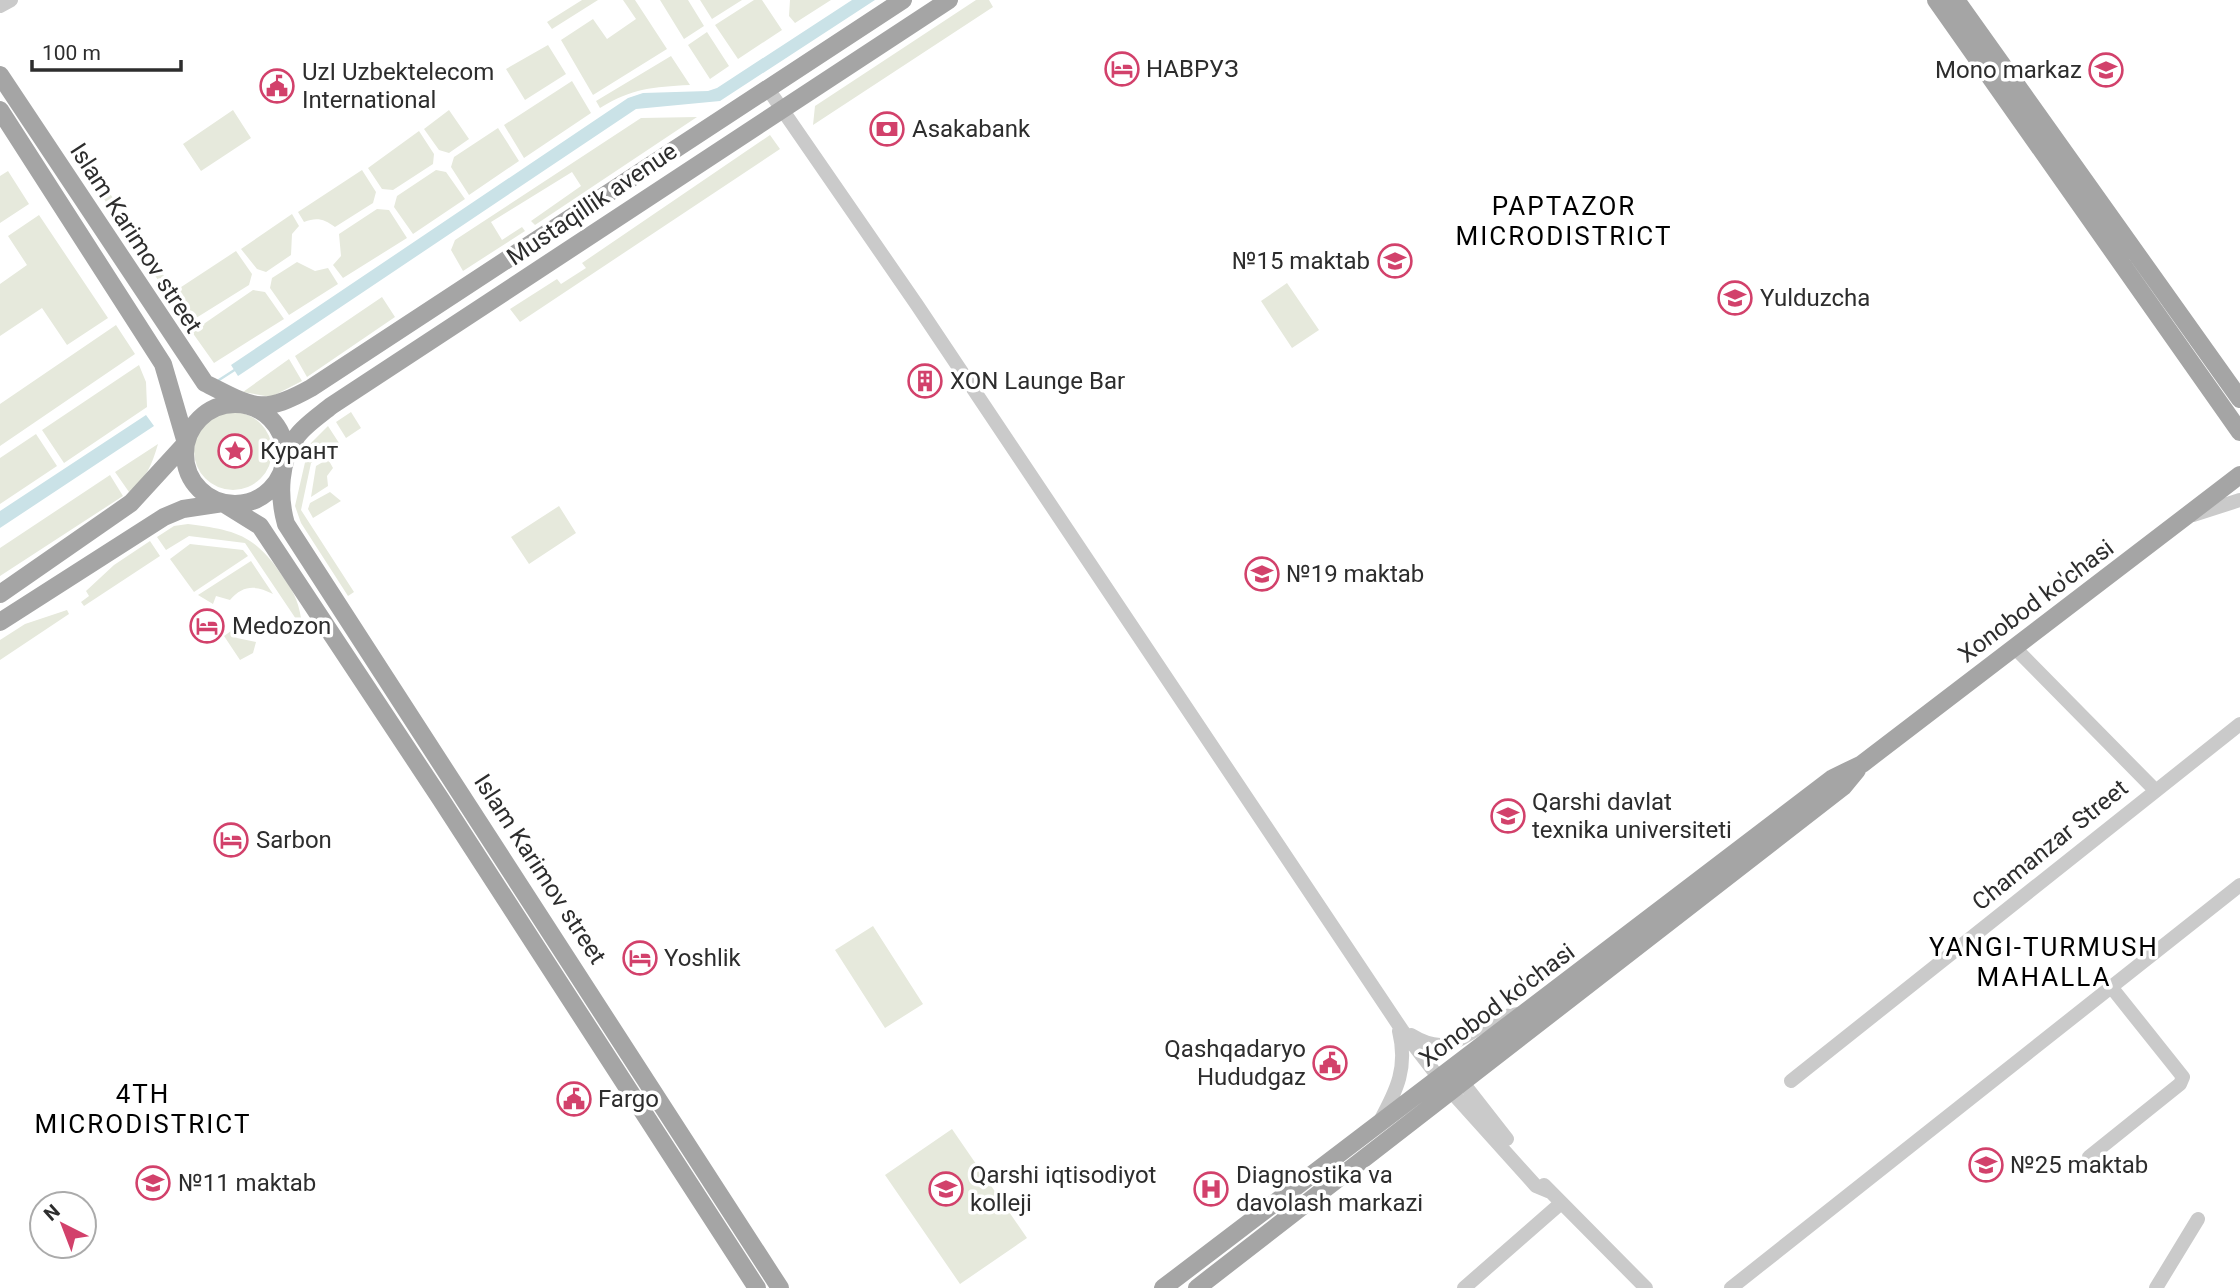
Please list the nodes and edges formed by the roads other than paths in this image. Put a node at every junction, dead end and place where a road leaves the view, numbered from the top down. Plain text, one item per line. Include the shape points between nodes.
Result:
1 (11, 0) edge
2 (903, 0) edge
3 (949, 0) edge
4 (1936, 0) edge
5 (1956, 0) edge
6 (0, 6) edge
7 (0, 75) edge
8 (768, 89) junction
9 (780, 108) junction
10 (0, 110) edge
11 (2101, 219) junction
12 (2240, 398) edge
13 (252, 406) junction
14 (2240, 432) edge
15 (186, 443) junction
16 (283, 470) junction
17 (2240, 475) edge
18 (2240, 500) edge
19 (223, 503) junction
20 (2185, 518) junction
21 (0, 594) edge
22 (0, 622) edge
23 (2015, 648) junction
24 (2240, 724) edge
25 (1862, 764) junction
26 (2155, 790) junction
27 (2240, 885) edge
28 (2112, 988) junction
29 (1528, 1012) junction
30 (1400, 1027) junction
31 (1451, 1080) junction
32 (1791, 1081) dead end
33 (1375, 1129) junction
34 (2089, 1157) dead end
35 (1560, 1205) junction
36 (2198, 1219) dead end
37 (757, 1288) edge
38 (780, 1288) edge
39 (1163, 1288) edge
40 (1197, 1288) edge
41 (1464, 1288) edge
42 (1646, 1288) edge
43 (1731, 1288) edge
44 (2157, 1288) edge

1 - 6 street
2 - 8 main road
3 - 9 main road, Mustaqillik avenue
4 - 11 main road
5 - 11 main road
7 - 13 main road, Islam Karimov street via 205,383
8 - 9 street
8 - 13 main road via 311,388 278,403
9 - 16 main road, Mustaqillik avenue via 331,406 297,436
9 - 30 street
10 - 15 main road, Islam Karimov street via 163,364
11 - 12 main road
11 - 14 main road
13 - 15 main road via 218,407 192,428
13 - 16 main road via 276,425 283,439
15 - 19 main road via 185,459 193,480 209,497
15 - 21 main road via 131,503
16 - 19 main road via 266,494 253,501
16 - 38 main road, Islam Karimov street via 286,524
17 - 20 main road, Xonobod ko'chasi
18 - 20 street
19 - 22 main road via 164,517
19 - 37 main road, Islam Karimov street via 269,535
20 - 23 main road, Xonobod ko'chasi
23 - 25 main road, Xonobod ko'chasi
23 - 26 street
24 - 26 street, Chamanzar Street
25 - 29 main road, Xonobod ko'chasi via 1833,778
25 - 31 main road, Xonobod ko'chasi via 1843,787
26 - 32 street, Chamanzar Street
27 - 28 street
28 - 34 street via 2183,1077
28 - 43 street
29 - 30 street via 1493,1020 1445,1047 1424,1043
29 - 31 main road, Xonobod ko'chasi
30 - 31 street
30 - 33 street via 1403,1071
31 - 33 main road, Xonobod ko'chasi
31 - 35 street via 1536,1186 1548,1191
31 - 40 main road, Xonobod ko'chasi
33 - 39 main road, Xonobod ko'chasi
35 - 41 street
35 - 42 street
36 - 44 street

